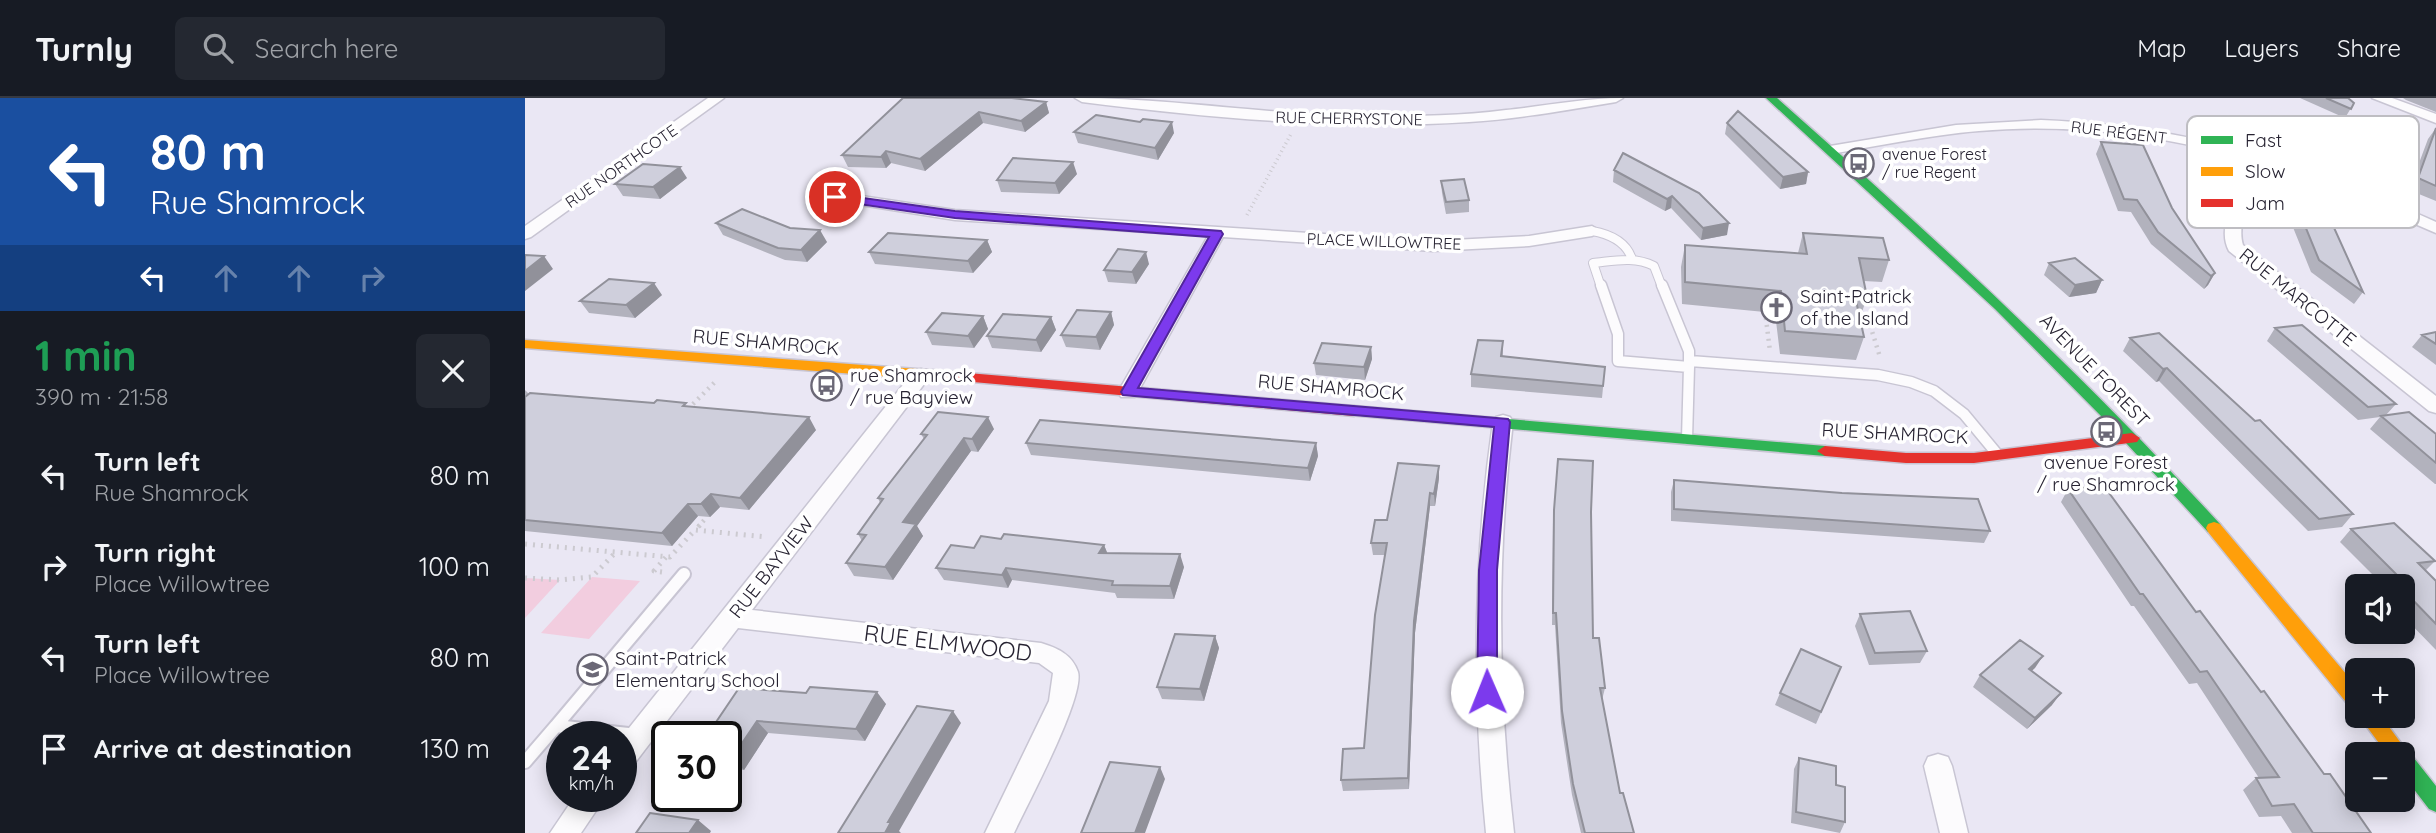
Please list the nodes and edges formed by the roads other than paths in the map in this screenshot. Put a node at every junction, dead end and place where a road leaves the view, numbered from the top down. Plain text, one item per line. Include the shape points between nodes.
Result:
1 (717, 98) edge
2 (1082, 98) edge
3 (1515, 98) edge
4 (1616, 98) edge
5 (1771, 98) edge
6 (2379, 98) edge
7 (1134, 101) edge
8 (1525, 110) junction
9 (2436, 119) edge
10 (2187, 143) edge
11 (1830, 150) junction
12 (835, 197) dead end
13 (2419, 221) edge
14 (2232, 228) edge
15 (2436, 228) edge
16 (1592, 231) joint
17 (525, 234) edge
18 (1217, 234) junction
19 (1632, 259) junction
20 (525, 344) edge
21 (1690, 364) junction
22 (921, 375) junction
23 (1128, 392) junction
24 (2436, 406) edge
25 (1503, 422) junction
26 (2132, 438) junction
27 (1687, 439) junction
28 (1998, 455) junction
29 (684, 574) dead end
30 (731, 617) junction
31 (2345, 686) edge
32 (560, 721) edge
33 (2378, 728) edge
34 (637, 735) edge
35 (640, 735) junction
36 (546, 738) edge
37 (637, 739) edge
38 (2390, 742) edge
39 (525, 762) edge
40 (1938, 766) dead end
41 (2415, 775) edge
42 (2436, 802) edge
43 (580, 812) edge
44 (564, 833) edge
45 (999, 833) edge
46 (1500, 833) edge
47 (1954, 833) edge

1 - 17 street, RUE NORTHCOTE
2 - 7 street, RUE CHERRYSTONE
3 - 8 street
4 - 8 street, RUE CHERRYSTONE
5 - 11 street, AVENUE FOREST
6 - 9 street
7 - 8 street, RUE CHERRYSTONE via 1287,118 1362,120 1471,118
10 - 11 street, RUE RÉGENT via 2049,125 1974,127
11 - 26 street, AVENUE FOREST via 2008,312
12 - 18 street, PLACE WILLOWTREE via 955,215
13 - 15 street, RUE RÉGENT
14 - 24 street, RUE MARCOTTE via 2235,247
16 - 18 street, PLACE WILLOWTREE via 1529,241 1433,246
16 - 19 lane via 1624,246
18 - 23 street
19 - 21 lane via 1654,265
19 - 21 lane via 1593,263 1618,334 1618,361
20 - 22 street, RUE SHAMROCK
21 - 27 lane
21 - 28 lane via 1878,375 1911,382 1934,391 1964,414
22 - 23 street, RUE SHAMROCK
22 - 30 street, RUE BAYVIEW
23 - 25 street, RUE SHAMROCK
25 - 27 street, RUE SHAMROCK
25 - 46 street via 1486,625 1487,692
26 - 28 street, RUE SHAMROCK
26 - 31 street, AVENUE FOREST
27 - 28 street, RUE SHAMROCK via 1906,458
29 - 32 lane
30 - 35 street, RUE BAYVIEW
30 - 45 street, RUE ELMWOOD via 1019,650 1056,659 1065,668 1062,701
33 - 38 street
34 - 35 lane
35 - 37 street, RUE BAYVIEW
36 - 39 lane
40 - 47 street
41 - 42 street
43 - 44 street

